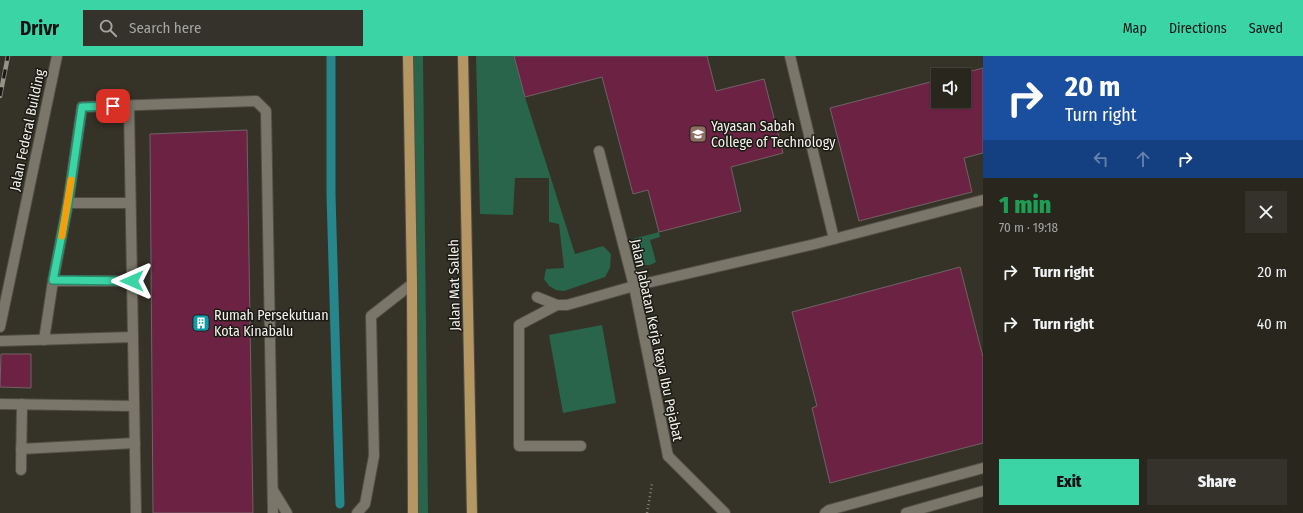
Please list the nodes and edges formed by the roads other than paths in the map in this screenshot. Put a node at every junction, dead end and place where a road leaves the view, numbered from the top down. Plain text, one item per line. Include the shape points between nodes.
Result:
1 (56, 56) edge
2 (408, 56) edge
3 (463, 56) edge
4 (790, 56) edge
5 (129, 106) junction
6 (599, 151) dead end
7 (983, 200) edge
8 (68, 203) junction
9 (130, 203) junction
10 (834, 239) junction
11 (53, 280) junction
12 (132, 281) junction
13 (412, 284) junction
14 (634, 286) junction
15 (536, 298) dead end
16 (556, 305) junction
17 (0, 327) edge
18 (133, 338) junction
19 (44, 340) junction
20 (0, 341) edge
21 (0, 404) edge
22 (22, 404) junction
23 (134, 406) junction
24 (135, 443) junction
25 (581, 446) dead end
26 (21, 449) junction
27 (983, 468) edge
28 (21, 470) dead end
29 (273, 490) junction
30 (983, 491) edge
31 (136, 513) edge
32 (273, 513) edge
33 (287, 513) edge
34 (357, 513) edge
35 (413, 513) edge
36 (472, 513) edge
37 (725, 513) edge
38 (825, 513) edge
39 (906, 513) edge

1 - 17 street, Jalan Federal Building
2 - 13 main road
3 - 36 main road, Jalan Mat Salleh
4 - 10 street
5 - 8 street via 82,107
5 - 9 street
5 - 29 street via 256,101 266,111
6 - 14 street, Jalan Jabatan Kerja Raya Ibu Pejabat
7 - 10 street
8 - 9 street
8 - 11 street
9 - 12 street
10 - 14 street
11 - 12 street
11 - 19 street
12 - 18 street
13 - 34 street via 371,316 374,456 365,504
13 - 35 main road
14 - 16 street via 567,305
14 - 37 street, Jalan Jabatan Kerja Raya Ibu Pejabat via 668,456
15 - 16 street
16 - 25 street via 519,325 519,446
18 - 19 street
18 - 23 street
19 - 20 street
21 - 22 street
22 - 23 street
22 - 26 street
23 - 24 street
24 - 26 street
24 - 31 street
26 - 28 street
27 - 38 street
29 - 32 street
29 - 33 street
30 - 39 street

